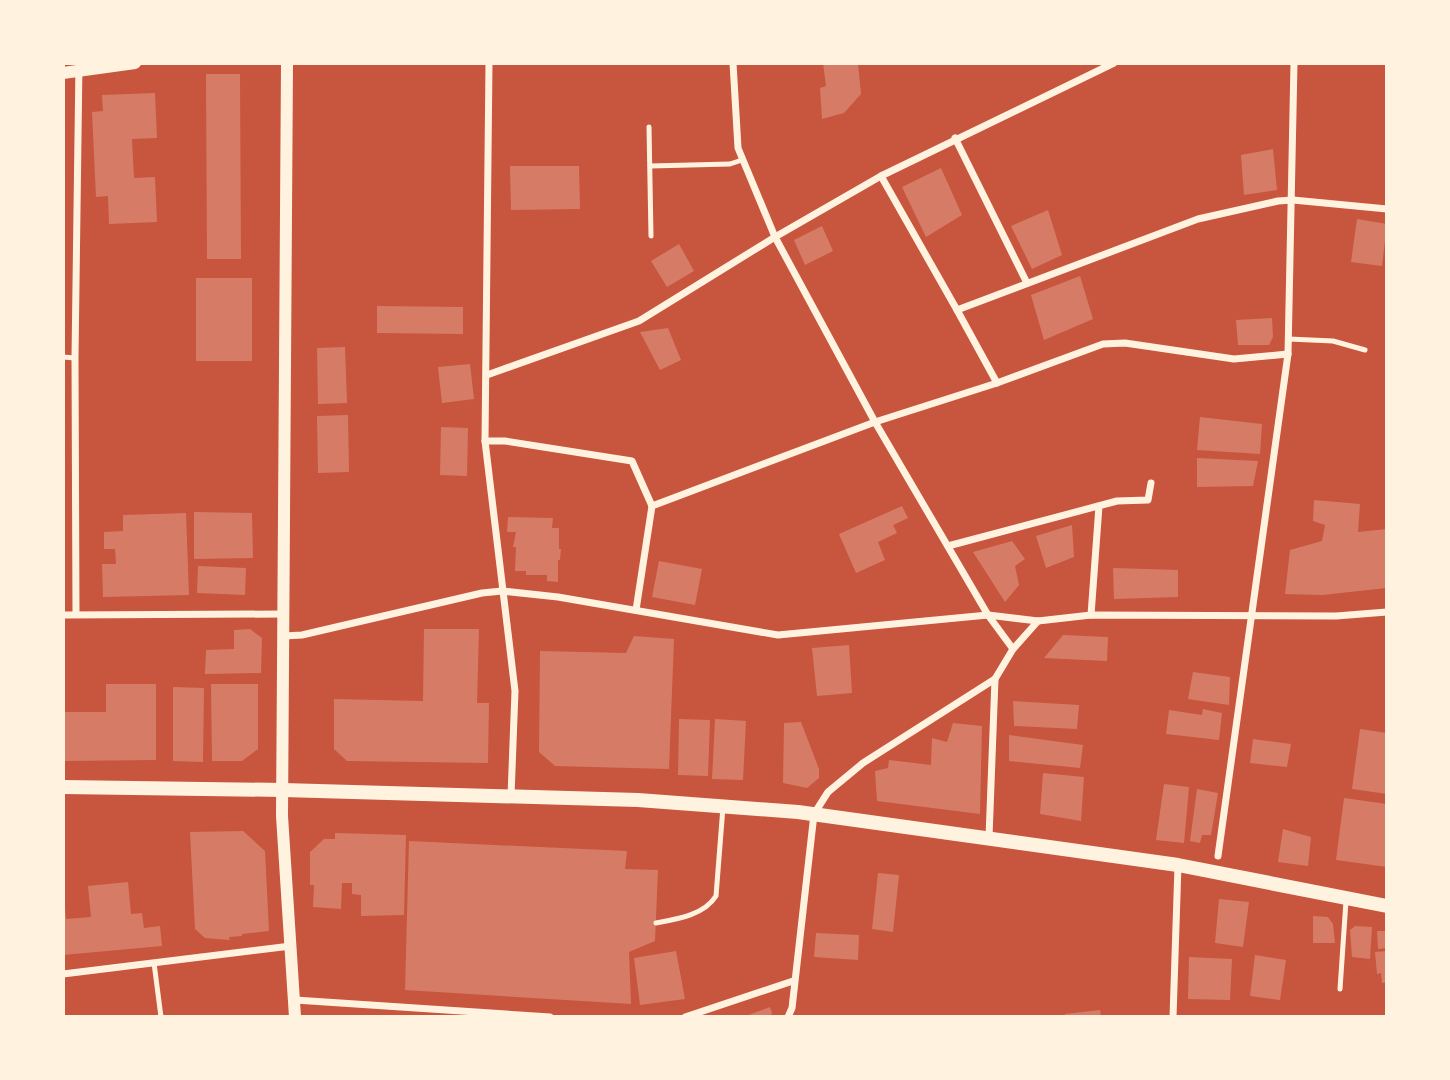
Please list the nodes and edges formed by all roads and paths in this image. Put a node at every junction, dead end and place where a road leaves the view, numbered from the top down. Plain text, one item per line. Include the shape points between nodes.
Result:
1 (135, 63) edge
2 (287, 63) edge
3 (489, 63) edge
4 (733, 63) edge
5 (1114, 63) edge
6 (1294, 63) edge
7 (80, 67) edge
8 (63, 73) edge
9 (649, 127) dead end
10 (955, 138) junction
11 (742, 160) junction
12 (650, 166) junction
13 (881, 176) junction
14 (1293, 200) junction
15 (1387, 209) edge
16 (651, 236) dead end
17 (775, 237) junction
18 (1027, 283) junction
19 (957, 310) junction
20 (1289, 339) junction
21 (1365, 349) dead end
22 (1288, 354) junction
23 (63, 358) edge
24 (75, 358) junction
25 (487, 375) junction
26 (997, 383) junction
27 (875, 422) junction
28 (485, 441) junction
29 (1151, 483) dead end
30 (652, 506) junction
31 (1098, 506) junction
32 (948, 545) junction
33 (502, 591) junction
34 (636, 610) junction
35 (1387, 612) edge
36 (76, 614) junction
37 (284, 614) junction
38 (63, 615) edge
39 (988, 615) junction
40 (1091, 615) junction
41 (1252, 616) junction
42 (1038, 621) junction
43 (284, 636) junction
44 (1013, 649) junction
45 (995, 679) junction
46 (63, 787) edge
47 (283, 790) junction
48 (511, 796) junction
49 (723, 807) junction
50 (814, 814) junction
51 (989, 837) junction
52 (1218, 856) dead end
53 (1178, 865) junction
54 (1346, 898) junction
55 (1387, 906) edge
56 (656, 923) dead end
57 (291, 946) junction
58 (154, 963) junction
59 (63, 974) edge
60 (793, 981) junction
61 (1340, 989) dead end
62 (295, 1000) junction
63 (160, 1017) edge
64 (295, 1017) edge
65 (550, 1017) edge
66 (685, 1017) edge
67 (788, 1017) edge
68 (1173, 1017) edge

1 - 7 street
2 - 37 street
3 - 25 street
4 - 11 street
5 - 10 street
6 - 14 street
7 - 8 street
7 - 24 street
9 - 12 lane
10 - 13 street
10 - 18 street
11 - 12 lane
11 - 17 street
12 - 16 lane
13 - 17 street
13 - 19 street
14 - 15 street
14 - 18 street via 1198,219
14 - 20 street
17 - 25 street via 639,321
17 - 27 street
18 - 19 street
19 - 26 street
20 - 21 lane via 1333,341
20 - 22 street
22 - 26 street via 1234,359 1103,344
22 - 41 street
23 - 24 lane
24 - 36 street
25 - 28 street
26 - 27 street
27 - 30 street
27 - 32 street
28 - 30 street via 632,461
28 - 33 street
29 - 31 street via 1148,500
30 - 34 street
31 - 32 street
31 - 40 street
32 - 39 street
33 - 34 street
33 - 43 street
33 - 48 street via 515,691
34 - 39 street via 778,635
35 - 41 street
36 - 37 street
36 - 38 street
37 - 43 street
39 - 42 street
39 - 44 street
40 - 41 street
40 - 42 street
41 - 52 street
42 - 44 street
43 - 47 street
44 - 45 street
45 - 50 street via 863,762 828,792
45 - 51 street
46 - 47 main road
47 - 48 main road
47 - 57 street
48 - 49 main road
49 - 50 main road
49 - 56 lane via 716,896 709,907
50 - 51 main road
50 - 60 street
51 - 53 main road
53 - 54 main road
53 - 68 street
54 - 55 main road
54 - 61 lane
57 - 58 street
57 - 62 street
58 - 59 street
58 - 63 lane
60 - 66 street
60 - 67 street
62 - 64 street
62 - 65 street

